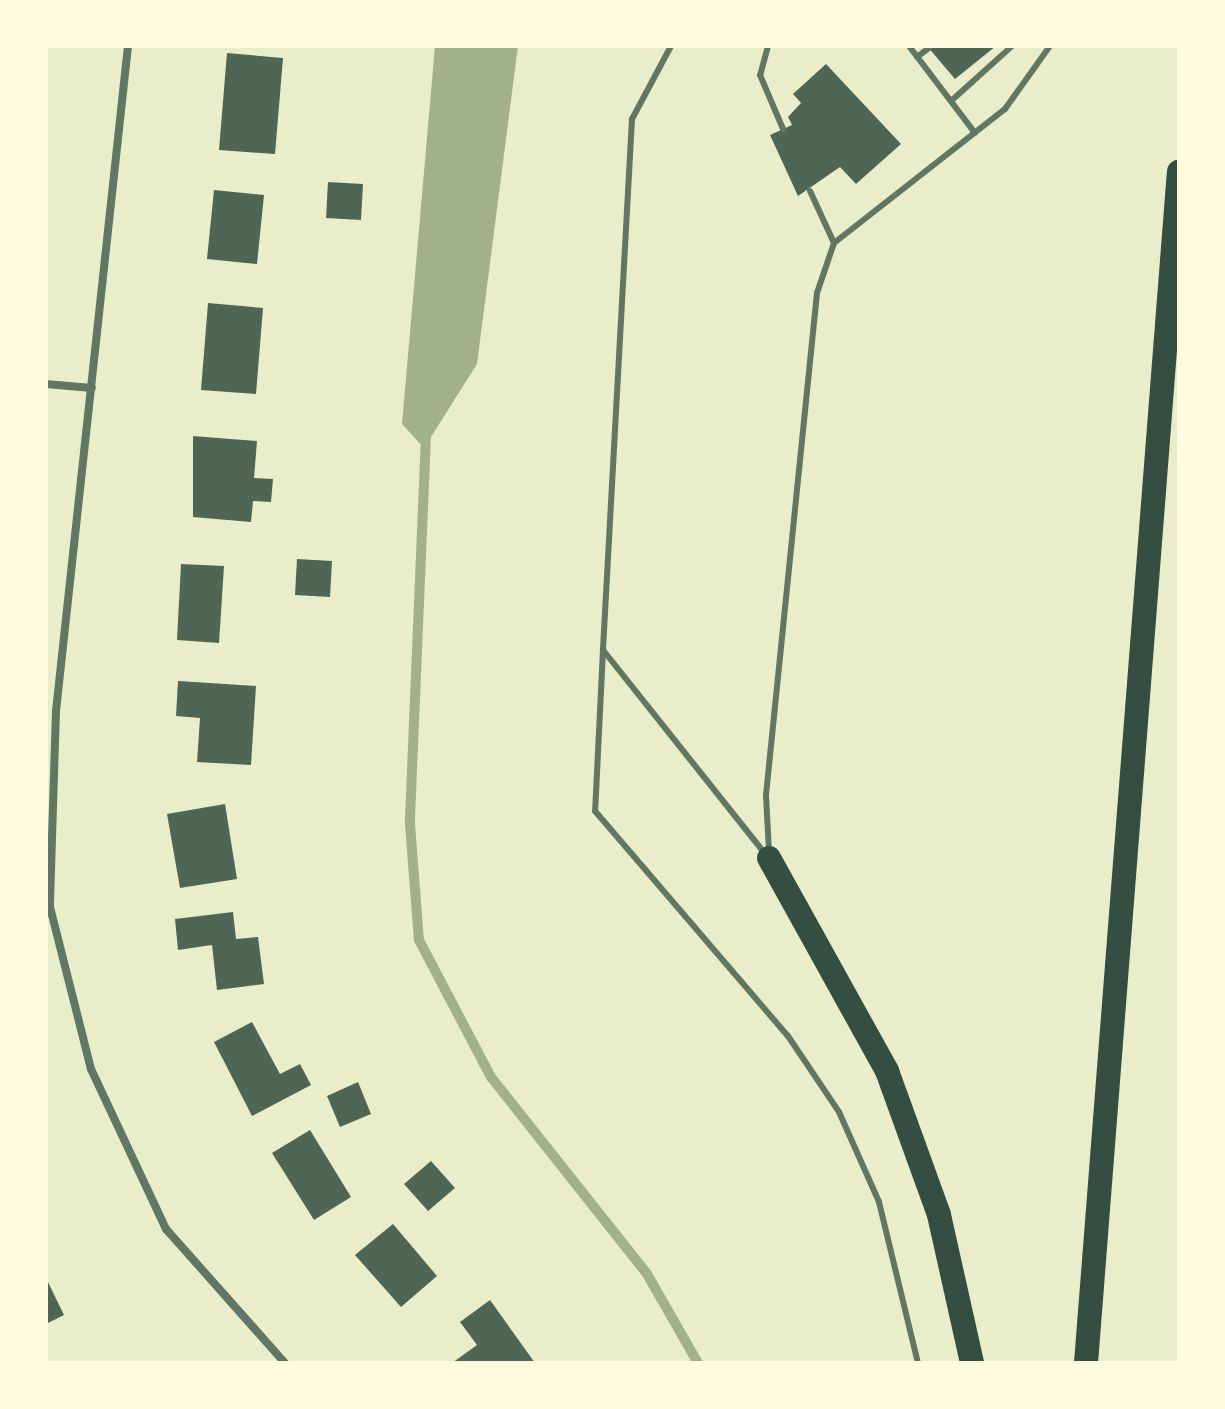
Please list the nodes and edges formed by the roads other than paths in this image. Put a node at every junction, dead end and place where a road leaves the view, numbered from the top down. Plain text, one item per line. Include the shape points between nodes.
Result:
1 (128, 46) edge
2 (671, 46) edge
3 (768, 46) edge
4 (909, 46) edge
5 (1012, 46) edge
6 (1050, 46) edge
7 (929, 48) edge
8 (917, 57) junction
9 (951, 101) junction
10 (783, 129) dead end
11 (975, 133) junction
12 (1179, 172) edge
13 (810, 191) dead end
14 (834, 243) junction
15 (46, 384) edge
16 (92, 388) junction
17 (603, 650) junction
18 (769, 858) junction
19 (48, 907) edge
20 (285, 1363) edge
21 (918, 1363) edge
22 (972, 1363) edge
23 (1086, 1363) edge

1 - 16 street
2 - 17 lane via 632,119
3 - 10 lane via 760,75
4 - 8 lane
5 - 9 lane
6 - 11 lane via 1023,90
7 - 8 lane
8 - 9 lane
9 - 11 lane
11 - 14 lane
12 - 23 highway
13 - 14 lane
14 - 18 lane via 817,293 766,795
15 - 16 street
16 - 19 street via 56,711
17 - 18 lane
17 - 21 lane via 595,811 788,1036 839,1112 879,1202
18 - 22 highway via 887,1071 939,1215
19 - 20 street via 91,1069 166,1229

